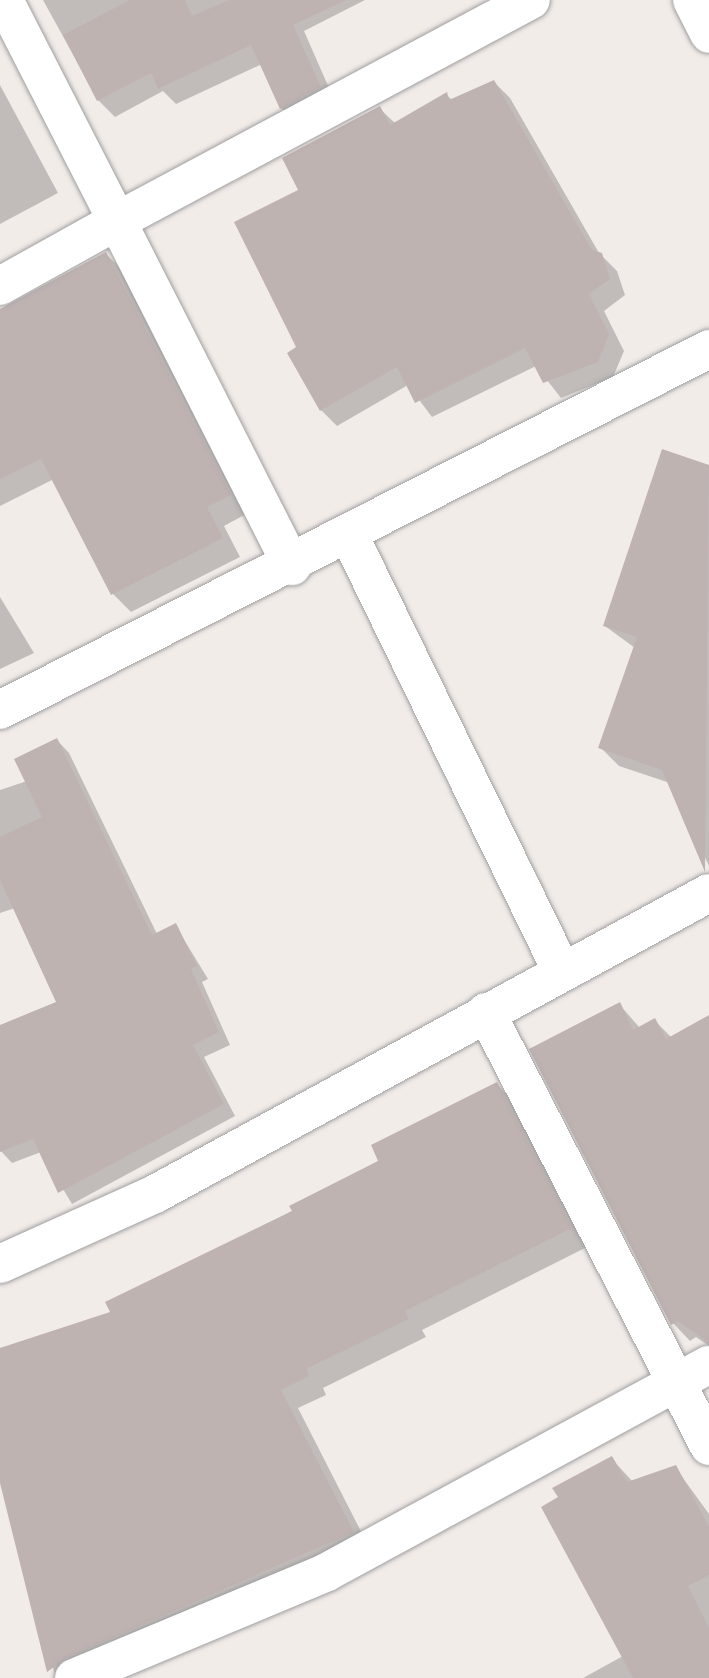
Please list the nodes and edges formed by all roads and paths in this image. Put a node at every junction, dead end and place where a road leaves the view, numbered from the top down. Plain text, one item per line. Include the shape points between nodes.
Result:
1 (4, 0) edge
2 (531, 0) edge
3 (692, 0) edge
4 (709, 34) edge
5 (117, 221) junction
6 (0, 286) edge
7 (709, 349) edge
8 (350, 537) junction
9 (292, 566) junction
10 (0, 710) edge
11 (709, 893) edge
12 (560, 968) junction
13 (486, 1012) junction
14 (0, 1264) edge
15 (694, 1372) edge
16 (709, 1446) edge
17 (74, 1678) edge

1 - 5 street
2 - 5 street
3 - 4 street
5 - 6 street
5 - 9 street
7 - 8 street
8 - 9 street
8 - 12 street
9 - 10 street
11 - 12 street
12 - 13 street
13 - 14 street via 155,1194
13 - 15 street
15 - 16 street
15 - 17 street via 327,1572

